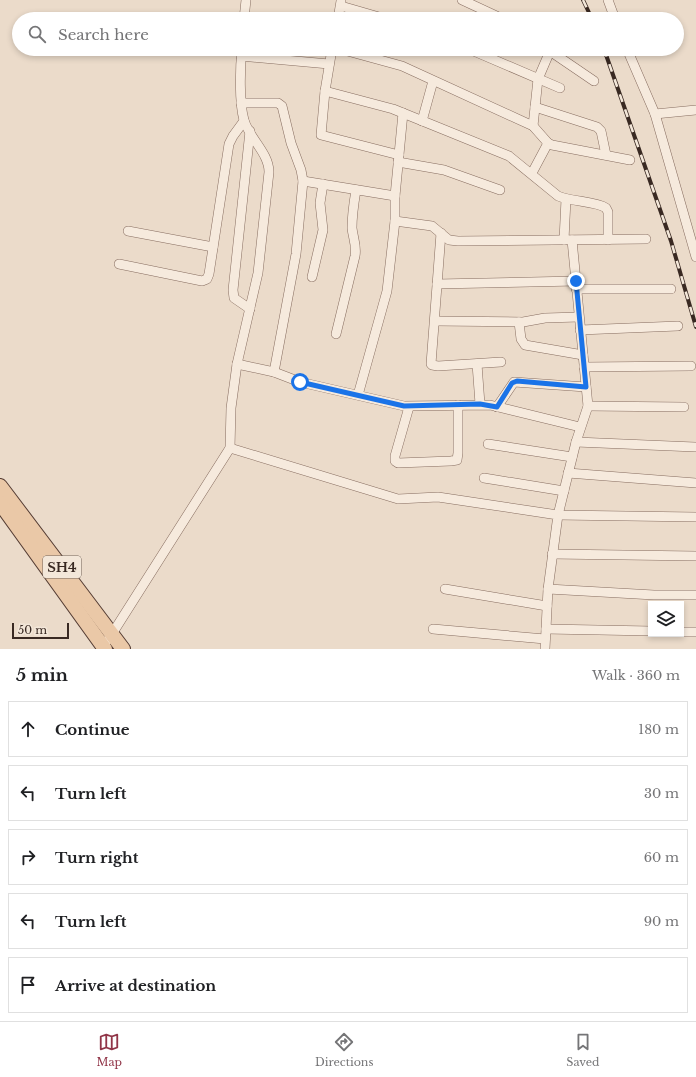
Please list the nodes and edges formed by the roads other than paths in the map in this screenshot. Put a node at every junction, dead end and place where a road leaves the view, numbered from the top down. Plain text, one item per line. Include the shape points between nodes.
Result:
1 (246, 0) edge
2 (462, 0) edge
3 (608, 0) edge
4 (341, 3) edge
5 (245, 12) edge
6 (366, 12) edge
7 (488, 12) edge
8 (612, 12) edge
9 (242, 56) edge
10 (266, 56) edge
11 (331, 56) edge
12 (366, 56) edge
13 (485, 56) edge
14 (546, 56) edge
15 (557, 56) edge
16 (630, 56) edge
17 (329, 64) junction
18 (538, 79) junction
19 (433, 81) junction
20 (594, 81) dead end
21 (560, 88) dead end
22 (325, 91) junction
23 (241, 103) junction
24 (535, 107) junction
25 (696, 110) edge
26 (403, 113) junction
27 (655, 114) junction
28 (244, 121) junction
29 (422, 121) junction
30 (533, 126) junction
31 (250, 131) junction
32 (548, 143) junction
33 (606, 155) junction
34 (399, 159) junction
35 (630, 160) dead end
36 (532, 173) junction
37 (303, 181) junction
38 (323, 184) junction
39 (356, 190) junction
40 (500, 190) dead end
41 (395, 196) junction
42 (566, 199) junction
43 (395, 222) junction
44 (128, 231) dead end
45 (441, 233) junction
46 (646, 239) dead end
47 (568, 240) junction
48 (608, 240) junction
49 (213, 247) junction
50 (696, 257) edge
51 (119, 264) dead end
52 (312, 278) dead end
53 (437, 284) junction
54 (576, 285) junction
55 (671, 289) dead end
56 (250, 309) junction
57 (579, 317) junction
58 (435, 321) junction
59 (519, 322) junction
60 (678, 326) dead end
61 (580, 330) junction
62 (336, 334) dead end
63 (583, 355) junction
64 (501, 362) dead end
65 (237, 364) junction
66 (477, 364) junction
67 (691, 366) dead end
68 (584, 367) junction
69 (274, 372) junction
70 (586, 387) junction
71 (358, 394) junction
72 (480, 404) junction
73 (458, 405) junction
74 (409, 406) junction
75 (588, 406) junction
76 (497, 407) junction
77 (684, 407) dead end
78 (580, 427) junction
79 (576, 442) junction
80 (488, 444) dead end
81 (695, 447) dead end
82 (230, 448) junction
83 (572, 457) junction
84 (568, 473) junction
85 (484, 478) dead end
86 (696, 483) edge
87 (0, 486) edge
88 (564, 491) junction
89 (0, 503) edge
90 (558, 515) junction
91 (696, 517) edge
92 (552, 554) junction
93 (696, 556) edge
94 (445, 589) dead end
95 (548, 589) junction
96 (696, 595) edge
97 (547, 606) junction
98 (433, 629) dead end
99 (546, 629) junction
100 (648, 631) edge
101 (684, 632) edge
102 (696, 632) edge
103 (112, 634) junction
104 (545, 639) junction
105 (104, 648) edge
106 (123, 649) edge
107 (545, 649) edge

1 - 5 street
2 - 7 street
3 - 8 street
4 - 6 street
9 - 23 street
10 - 17 street
11 - 17 street
12 - 19 street via 402,66
13 - 18 street
14 - 18 street
15 - 20 street
16 - 27 street
17 - 22 street
18 - 21 street
18 - 24 street
19 - 29 street
19 - 30 street
22 - 26 street
22 - 34 street via 321,135
23 - 28 street
23 - 37 street via 276,103 282,106
24 - 30 street
24 - 33 street via 597,127 601,131
25 - 27 street
26 - 29 street
26 - 34 street
27 - 50 street
28 - 31 street
28 - 49 street via 229,144
29 - 36 street via 509,156
30 - 32 street
31 - 56 street via 268,163 270,172 258,273
31 - 56 street via 233,290 234,298
32 - 33 street
32 - 36 street
33 - 35 street
34 - 40 street via 439,168
34 - 41 street
36 - 42 street via 554,193
37 - 38 street
37 - 69 street via 296,254
38 - 39 street
38 - 52 street via 320,203 323,230
39 - 41 street
39 - 62 street via 352,221 356,256
41 - 43 street
42 - 47 street
42 - 48 street via 606,208
43 - 45 street via 432,226
43 - 71 street via 388,291
44 - 49 street
45 - 47 street via 449,240 458,241
45 - 53 street
46 - 48 street
47 - 48 street
47 - 54 street
49 - 51 street via 208,277 202,282
53 - 54 street
53 - 58 street
54 - 55 street
54 - 57 street
56 - 65 street
57 - 59 street
57 - 61 street
58 - 59 street
58 - 66 street via 432,365
59 - 63 street via 521,339 525,345
60 - 61 street
61 - 63 street
63 - 68 street
64 - 66 street
65 - 69 street
65 - 82 street via 231,408
66 - 72 street
67 - 68 street
68 - 70 street
69 - 71 street via 300,382
70 - 75 street
70 - 76 street via 514,382
71 - 74 street
72 - 73 street
72 - 76 street
73 - 74 street
73 - 74 street via 457,460 398,463 395,456
75 - 77 street
75 - 78 street
76 - 78 street
78 - 79 street
79 - 81 street
79 - 83 street
80 - 83 street
82 - 90 street via 398,498 438,497
82 - 103 street
83 - 84 street
84 - 86 street
84 - 88 street
85 - 88 street
87 - 103 main road, SH4
88 - 90 street
89 - 105 main road, SH4
90 - 91 street
90 - 92 street
92 - 93 street
92 - 95 street
94 - 97 street
95 - 96 street
95 - 97 street
97 - 99 street
98 - 104 street
99 - 100 street
99 - 104 street
101 - 102 street
103 - 105 street
103 - 106 main road, SH4
104 - 107 street

